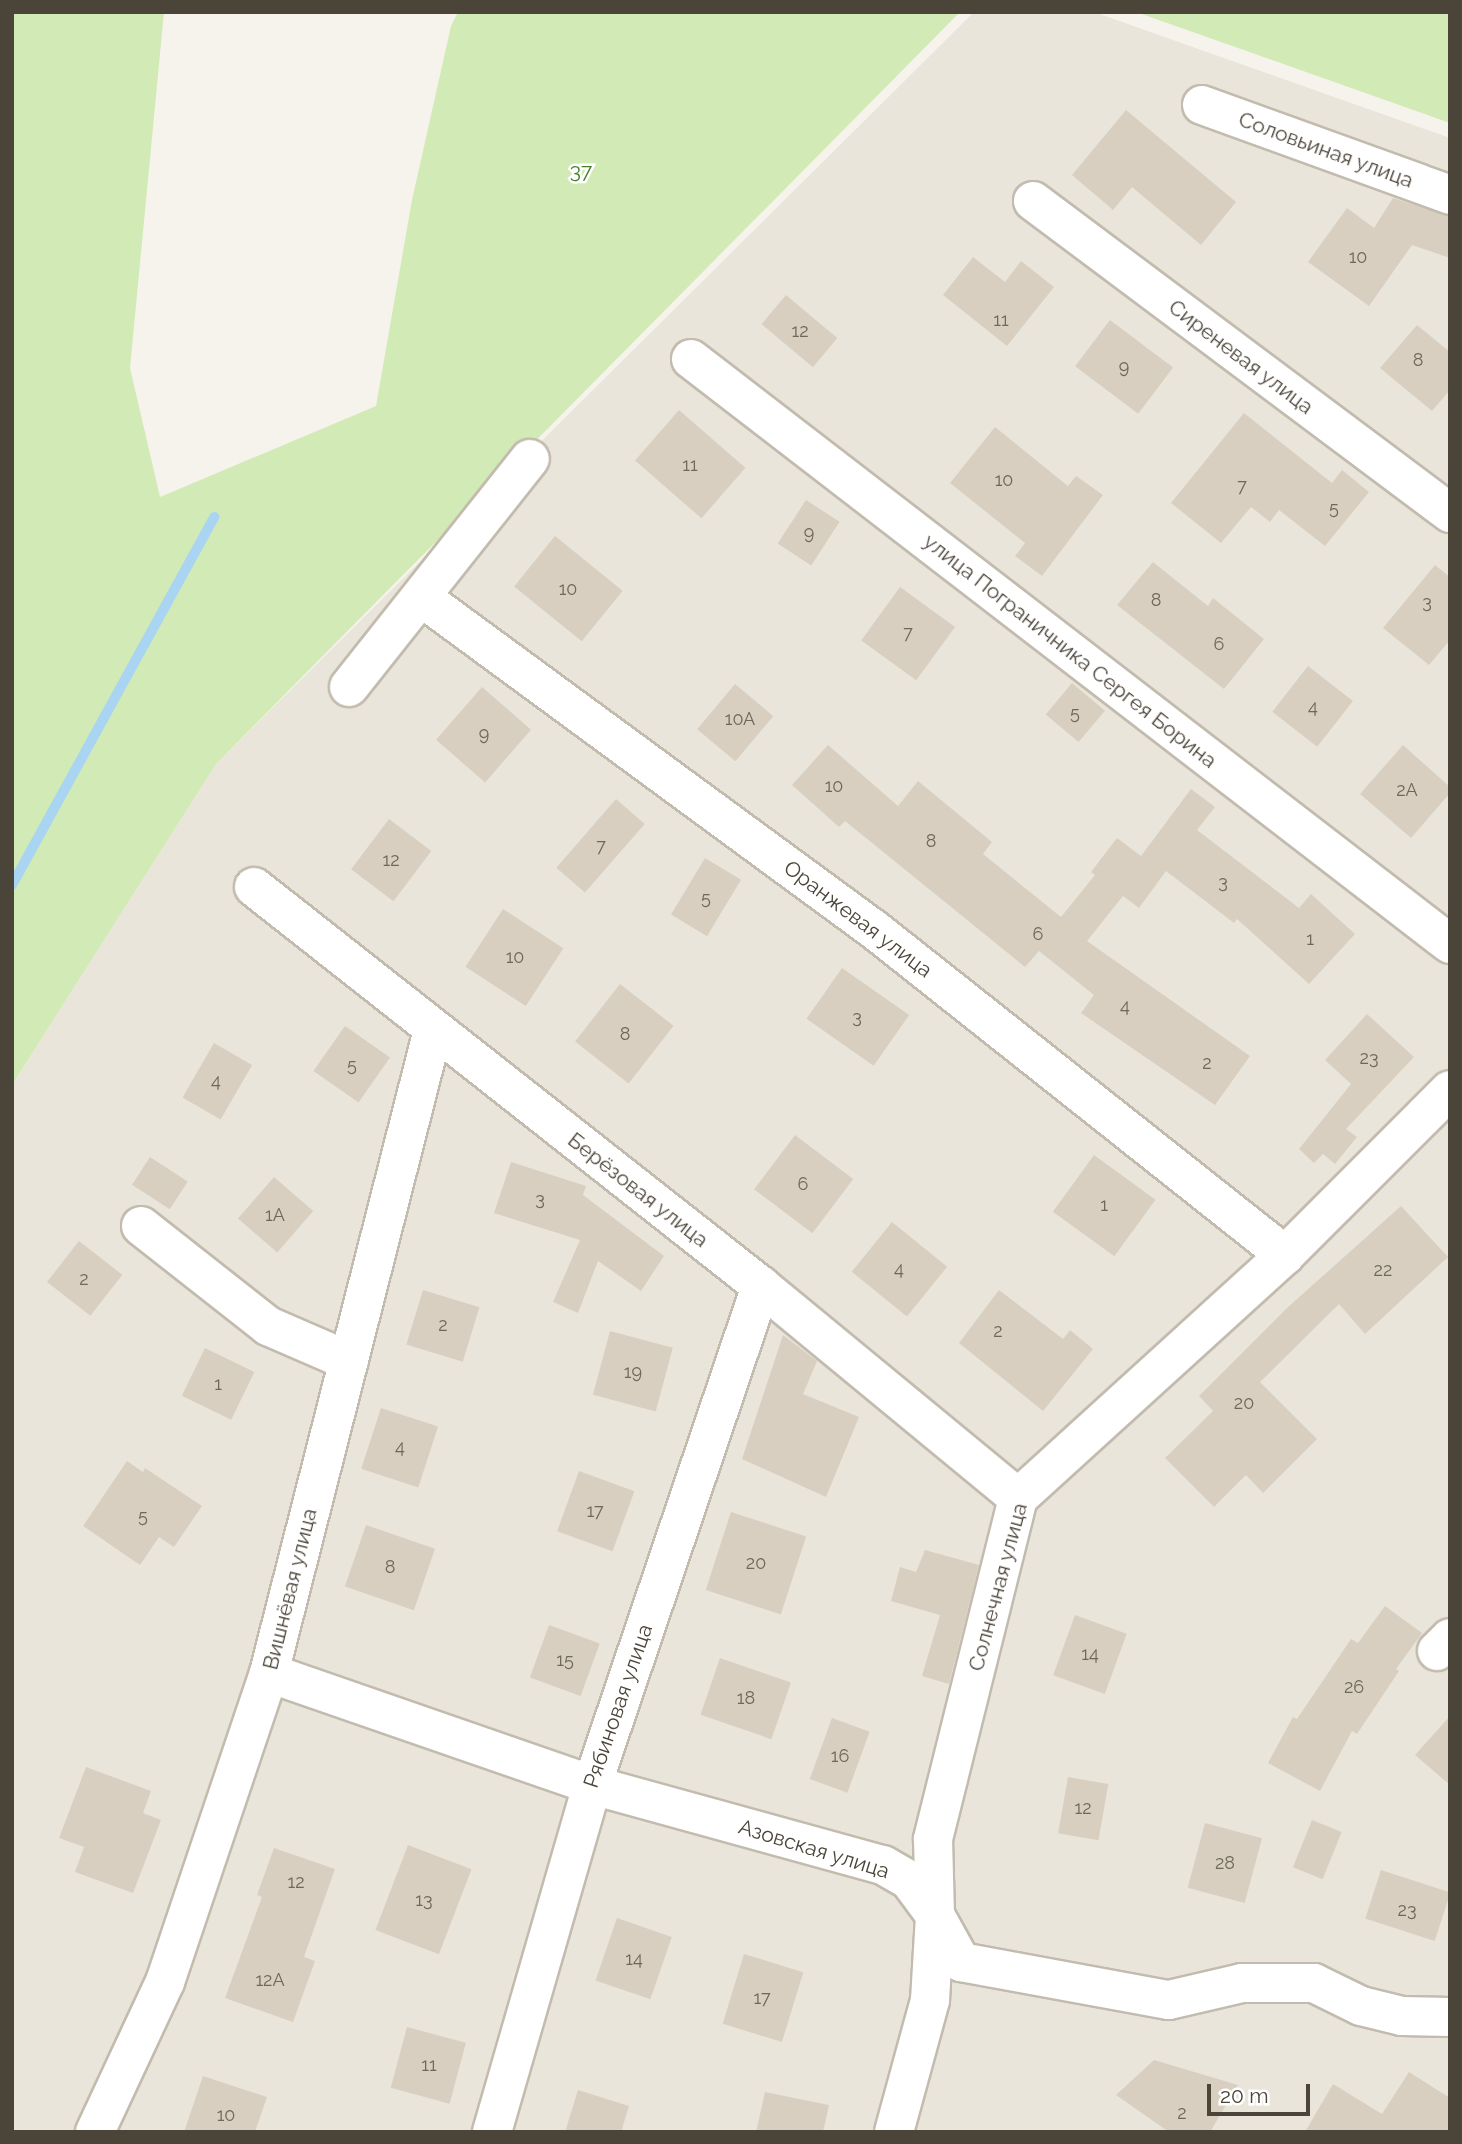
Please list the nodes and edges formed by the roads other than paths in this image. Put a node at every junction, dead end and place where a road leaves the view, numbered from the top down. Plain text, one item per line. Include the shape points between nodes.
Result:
1 (1202, 105) dead end
2 (1450, 195) edge
3 (1033, 201) dead end
4 (691, 359) dead end
5 (530, 459) dead end
6 (1450, 513) edge
7 (421, 597) junction
8 (349, 687) dead end
9 (254, 887) dead end
10 (1450, 944) edge
11 (433, 1030) junction
12 (1450, 1090) edge
13 (141, 1226) dead end
14 (1285, 1255) junction
15 (761, 1286) junction
16 (349, 1361) junction
17 (1018, 1498) junction
18 (269, 1673) junction
19 (592, 1785) junction
20 (935, 1915) junction
21 (1450, 2017) edge
22 (95, 2132) edge
23 (492, 2132) edge
24 (894, 2132) edge

1 - 2 street, Соловьиная улица
3 - 6 street, Сиреневая улица
4 - 10 street, улица Пограничника Сергея Борина
5 - 7 street
7 - 8 street
7 - 14 street, Оранжевая улица via 876,931
9 - 11 street, Берёзовая улица
11 - 15 street, Берёзовая улица
11 - 16 street, Вишнёвая улица
12 - 14 street, Солнечная улица
13 - 16 street via 268,1326
14 - 17 street, Солнечная улица
15 - 17 street, Берёзовая улица
15 - 19 street, Рябиновая улица
16 - 18 street, Вишнёвая улица
17 - 20 street, Солнечная улица via 933,1839
18 - 19 street, Азовская улица
18 - 22 street, Вишнёвая улица via 165,1982
19 - 20 street, Азовская улица via 883,1865 909,1880
19 - 23 street, Рябиновая улица
20 - 21 street, Азовская улица via 961,1962 1169,2000 1242,1983 1314,1983 1361,2006 1402,2016
20 - 24 street, Солнечная улица via 930,2000

